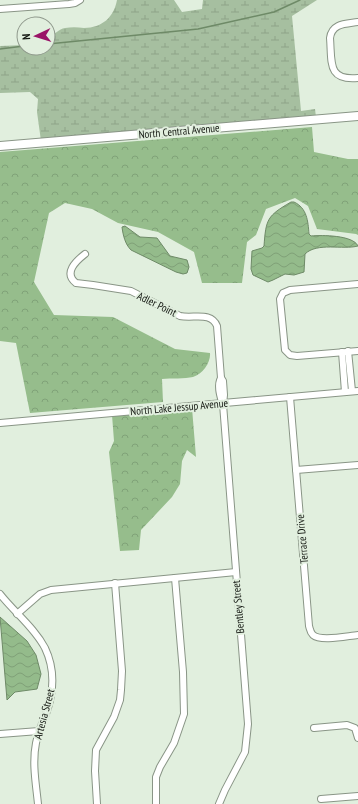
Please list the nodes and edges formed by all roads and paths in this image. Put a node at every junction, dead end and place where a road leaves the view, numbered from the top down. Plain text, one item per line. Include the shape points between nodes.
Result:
1 (79, 1) edge
2 (0, 9) edge
3 (358, 22) edge
4 (358, 78) edge
5 (358, 116) edge
6 (0, 146) edge
7 (85, 254) dead end
8 (358, 284) edge
9 (358, 350) edge
10 (345, 352) junction
11 (343, 370) junction
12 (350, 370) junction
13 (355, 391) edge
14 (345, 392) junction
15 (290, 397) junction
16 (223, 404) junction
17 (0, 423) edge
18 (358, 465) edge
19 (296, 470) junction
20 (236, 572) junction
21 (175, 578) junction
22 (115, 584) junction
23 (0, 594) edge
24 (17, 614) junction
25 (358, 635) edge
26 (314, 728) dead end
27 (39, 731) junction
28 (0, 734) edge
29 (358, 738) edge
30 (358, 796) edge
31 (321, 799) dead end
32 (38, 804) edge
33 (97, 804) edge
34 (156, 804) edge
35 (219, 804) edge

1 - 2 street
3 - 4 street via 337,26 330,38 335,72 344,79
5 - 6 main road, North Central Avenue
7 - 16 street, Adler Point via 71,269 71,278 76,283 131,291 180,316 205,316 215,320 223,381
8 - 10 street via 290,290 283,293 280,300 285,350 290,355
9 - 10 street
10 - 11 street
10 - 12 street
11 - 12 street
11 - 14 street
12 - 13 street
13 - 14 street, North Lake Jessup Avenue
14 - 15 street, North Lake Jessup Avenue
15 - 16 street, North Lake Jessup Avenue
15 - 19 street, Terrace Drive
16 - 17 street, North Lake Jessup Avenue
16 - 20 street, Bentley Street
18 - 19 street
19 - 25 street, Terrace Drive via 310,632 318,638
20 - 21 street
20 - 35 street, Bentley Street via 247,739 242,761 224,790
21 - 22 street
21 - 34 street via 184,714 179,733 156,777
22 - 24 street via 51,590 40,594
22 - 33 street via 122,672 121,690 114,717 96,750
23 - 24 street, Artesia Street
24 - 27 street, Artesia Street via 36,634 51,664 52,693
26 - 29 street via 348,725 355,728
27 - 28 street
27 - 32 street, Artesia Street via 35,758
30 - 31 street

